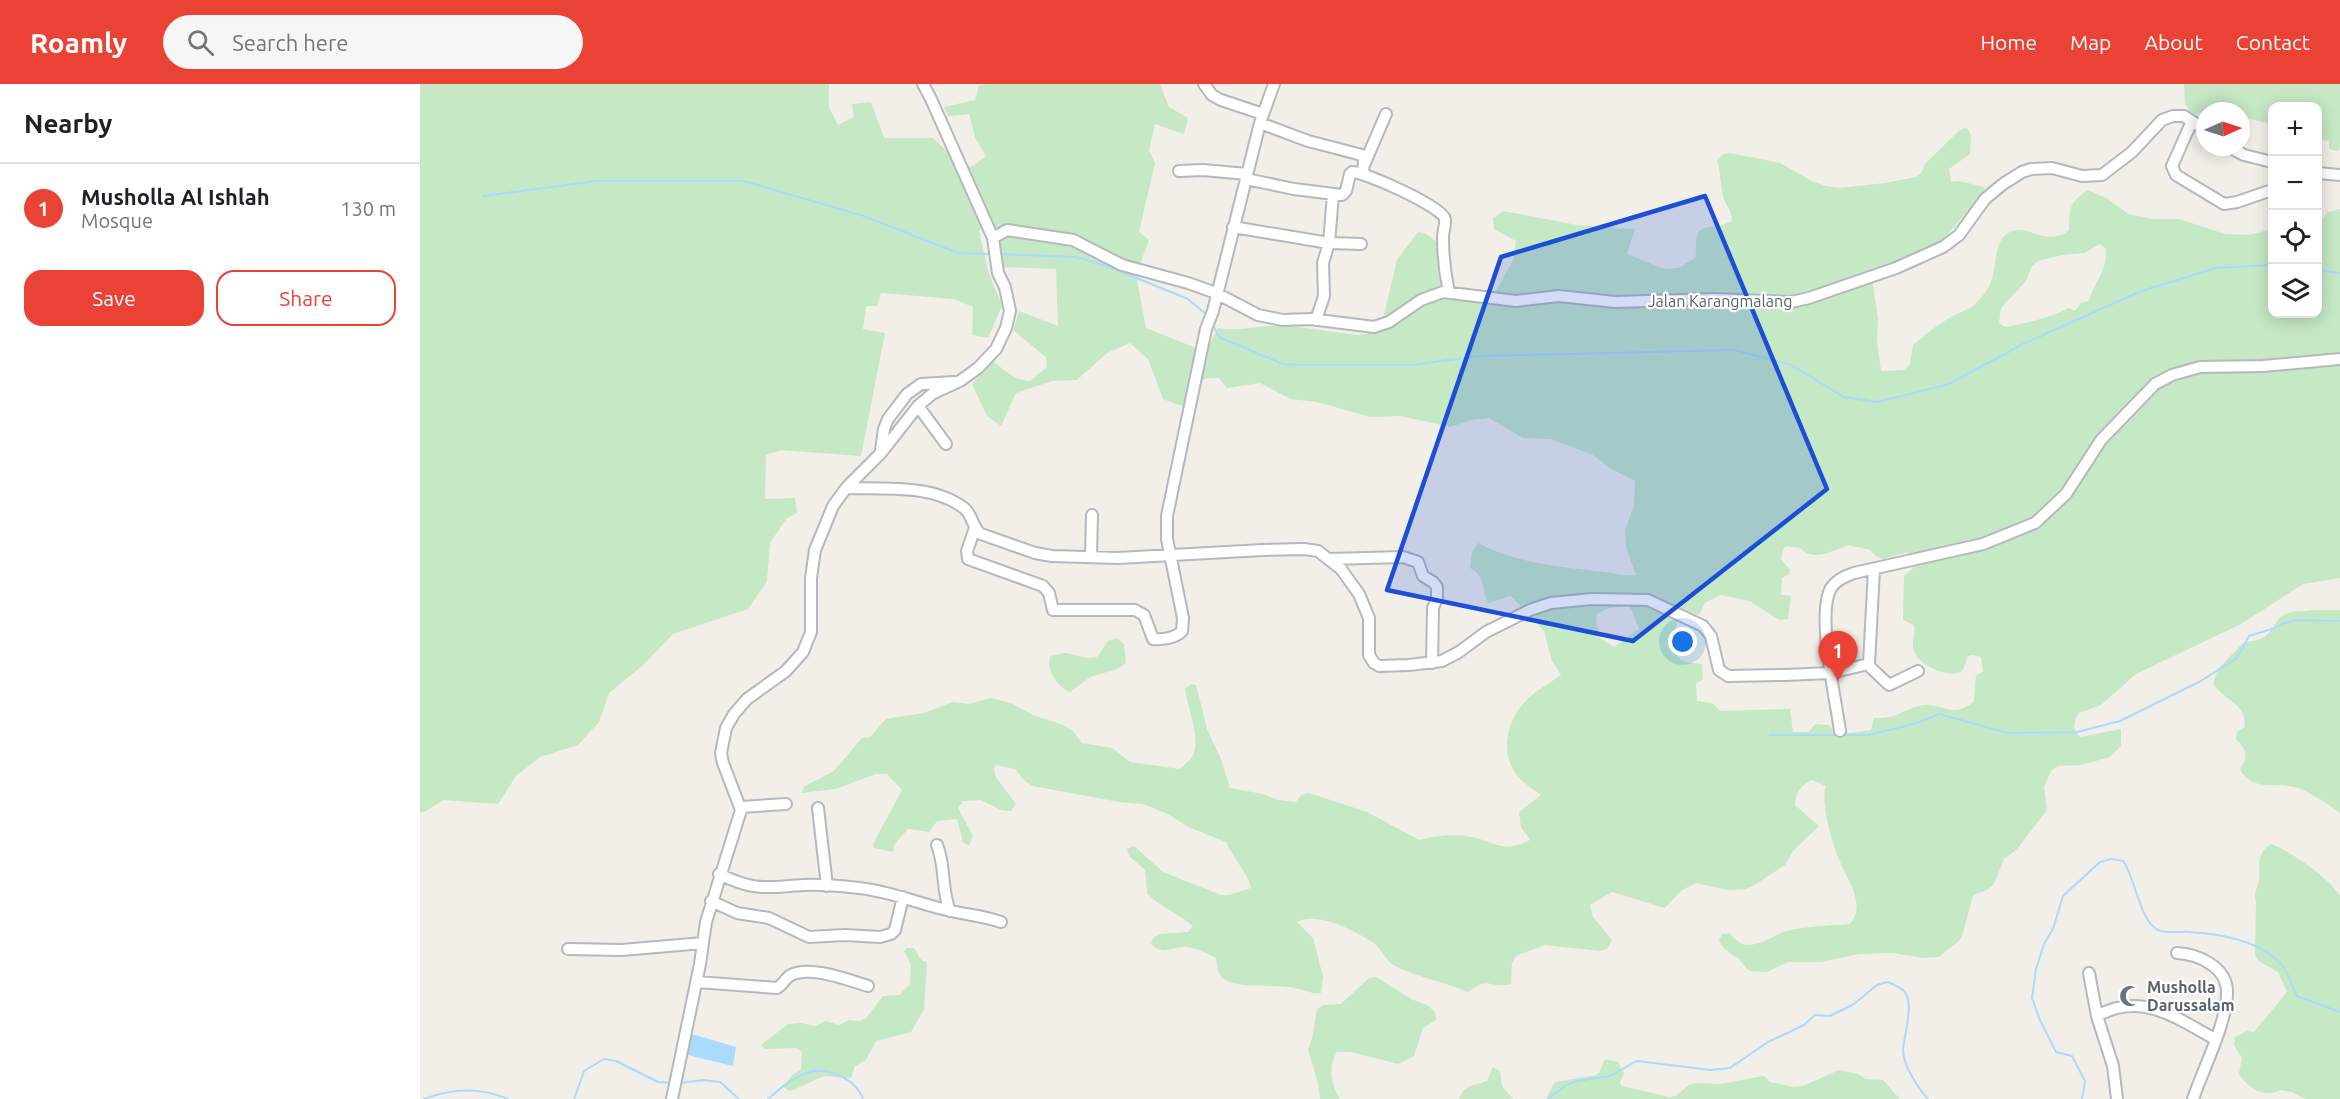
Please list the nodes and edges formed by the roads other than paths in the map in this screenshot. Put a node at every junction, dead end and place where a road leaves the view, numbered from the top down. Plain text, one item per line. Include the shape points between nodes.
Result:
1 (923, 84) edge
2 (1204, 84) edge
3 (1274, 84) edge
4 (1386, 114) dead end
5 (1262, 118) junction
6 (2192, 120) junction
7 (2196, 123) edge
8 (2248, 156) edge
9 (2268, 161) edge
10 (1364, 169) junction
11 (1179, 171) dead end
12 (2322, 173) edge
13 (2340, 175) edge
14 (1246, 176) junction
15 (2268, 191) edge
16 (1333, 195) junction
17 (1233, 227) junction
18 (993, 238) junction
19 (1329, 243) junction
20 (1361, 244) dead end
21 (1449, 292) junction
22 (1216, 293) junction
23 (1316, 320) junction
24 (2340, 359) edge
25 (960, 381) junction
26 (918, 406) junction
27 (946, 444) dead end
28 (881, 453) junction
29 (846, 488) junction
30 (1092, 515) dead end
31 (975, 528) junction
32 (1170, 553) junction
33 (1092, 556) junction
34 (1330, 559) junction
35 (1874, 569) junction
36 (1432, 663) junction
37 (1868, 665) junction
38 (1918, 671) dead end
39 (1830, 673) junction
40 (1840, 731) dead end
41 (786, 804) dead end
42 (741, 807) junction
43 (818, 808) dead end
44 (937, 845) dead end
45 (719, 874) junction
46 (827, 886) junction
47 (903, 897) junction
48 (711, 901) junction
49 (950, 911) junction
50 (1001, 922) dead end
51 (703, 943) junction
52 (568, 949) dead end
53 (2177, 953) dead end
54 (2089, 973) dead end
55 (697, 982) junction
56 (868, 986) dead end
57 (2097, 1016) junction
58 (2215, 1039) junction
59 (672, 1099) edge
60 (2117, 1099) edge
61 (2193, 1099) edge

1 - 18 street
2 - 5 street via 1212,95
3 - 5 street
4 - 10 street
5 - 10 street via 1314,143 1362,155
5 - 14 street
6 - 7 street
6 - 15 street via 2172,166 2176,175 2224,204
6 - 21 street, Jalan Karangmalang via 2179,115 2162,120 2132,152 2102,175 2082,176 2052,168 2022,172 1985,199 1959,236 1943,247 1896,268 1800,301 1713,298 1615,302 1559,296 1516,301
8 - 9 street
10 - 16 street via 1350,174 1345,194
10 - 21 street via 1369,178 1397,188 1443,214 1443,259
11 - 14 street
12 - 13 street
14 - 16 street
14 - 17 street
16 - 19 street
17 - 19 street
17 - 22 street
18 - 22 street, Jalan Karangmalang via 1006,230 1073,240 1122,265
18 - 25 street via 998,273 1009,300 1008,321 996,349
19 - 20 street
19 - 23 street via 1323,263 1324,296
21 - 23 street, Jalan Karangmalang via 1421,300 1381,326
22 - 23 street, Jalan Karangmalang via 1258,315
22 - 32 street via 1167,516
24 - 35 street via 2200,367 2172,375 2156,384 2105,435 2066,494 2035,523 1983,544
25 - 26 street via 932,394
25 - 28 street via 921,384 907,394 888,418
26 - 27 street
26 - 28 street
28 - 29 street
29 - 31 street via 934,495 962,507
29 - 42 street via 832,506 815,550 811,632 803,652 786,671 747,699 726,728 721,753
30 - 33 street
31 - 32 street via 966,554 970,561 1043,586 1053,610 1139,611 1155,639 1179,634 1183,627
31 - 33 street via 981,534 1044,555
32 - 33 street
32 - 34 street via 1304,549 1318,551
34 - 36 street via 1366,608 1371,632 1369,655 1374,663
34 - 36 street via 1403,557 1418,562 1423,576 1437,587
35 - 37 street
35 - 39 street via 1844,577 1831,588 1826,620
36 - 39 street via 1541,607 1570,600 1648,600 1703,626 1711,636 1719,670 1728,676
37 - 38 street via 1888,685
37 - 39 street
39 - 40 street
41 - 42 street
42 - 45 street
43 - 46 street
44 - 49 street
45 - 46 street via 758,888
45 - 48 street
46 - 47 street via 885,891
47 - 48 street via 895,930 880,937 809,937 769,918 737,913
47 - 49 street
48 - 51 street
49 - 50 street
51 - 52 street via 622,950
51 - 55 street
53 - 58 street via 2209,963 2226,984 2226,1001
54 - 57 street
55 - 56 street via 777,988 789,976 801,972
55 - 59 street
57 - 58 street via 2114,1008 2145,1006 2163,1011
57 - 60 street via 2113,1066
58 - 61 street

